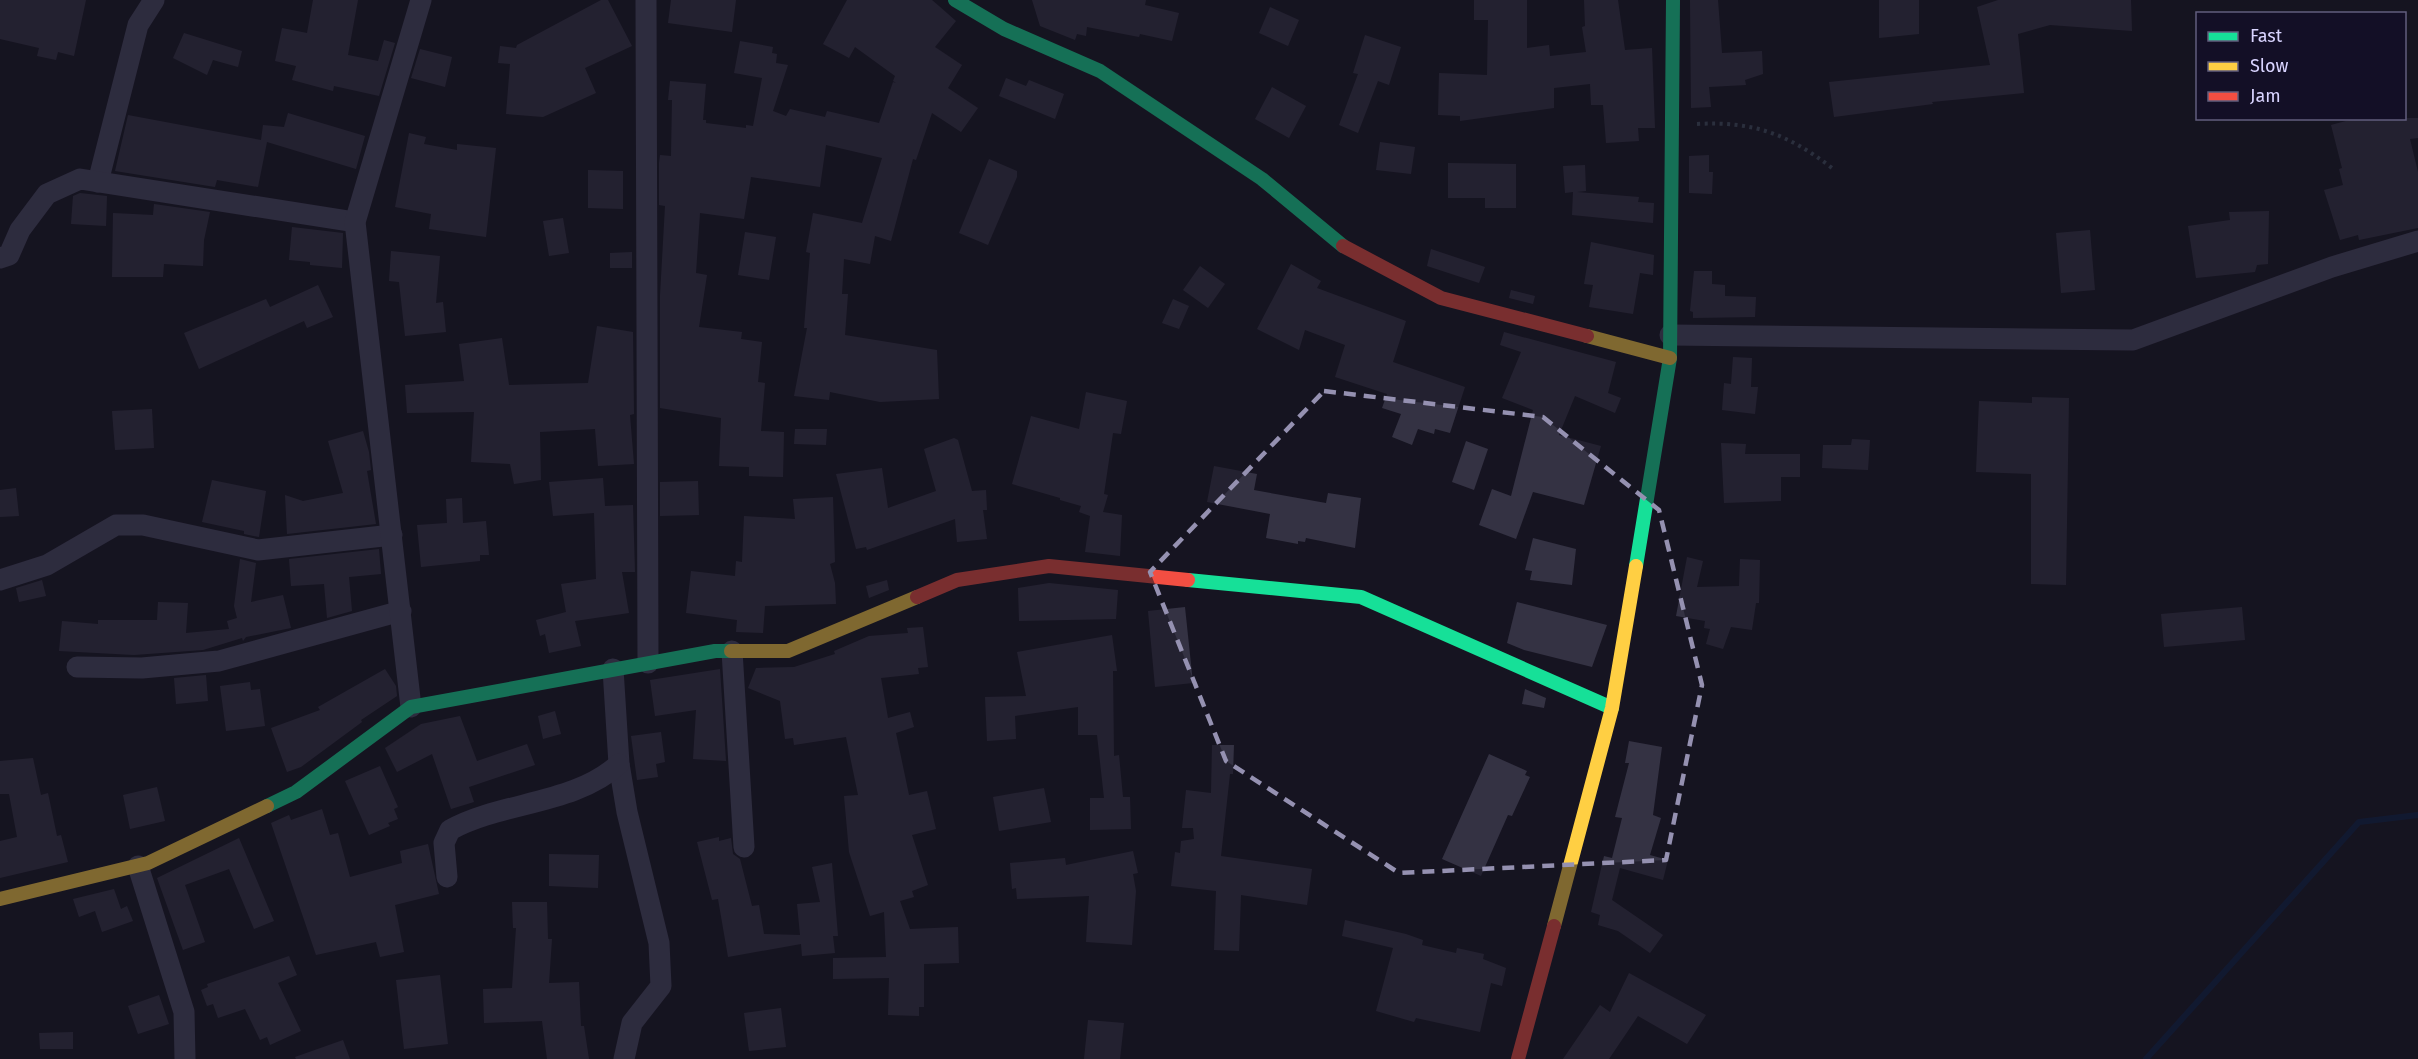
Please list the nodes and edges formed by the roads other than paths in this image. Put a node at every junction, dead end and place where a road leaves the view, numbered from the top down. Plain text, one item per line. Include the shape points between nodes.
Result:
1 (154, 0) edge
2 (422, 0) edge
3 (646, 0) edge
4 (955, 0) edge
5 (1673, 0) edge
6 (98, 182) junction
7 (355, 222) junction
8 (2418, 241) edge
9 (0, 258) edge
10 (1670, 334) junction
11 (1670, 358) junction
12 (392, 535) junction
13 (0, 580) edge
14 (400, 611) junction
15 (732, 651) junction
16 (648, 663) junction
17 (77, 667) dead end
18 (613, 669) junction
19 (411, 706) junction
20 (1612, 708) junction
21 (619, 764) junction
22 (744, 848) dead end
23 (138, 866) junction
24 (447, 877) dead end
25 (0, 899) edge
26 (185, 1059) edge
27 (624, 1059) edge
28 (1518, 1059) edge

1 - 6 street via 138,25
2 - 7 street
3 - 16 street
4 - 11 street via 1004,29 1100,71 1262,179 1341,245 1441,298
5 - 10 street
6 - 7 street
6 - 9 street via 80,179 47,194 20,230 9,255
7 - 12 street
8 - 10 street via 2332,267 2133,340
10 - 11 street
11 - 20 street
12 - 13 street via 258,550 143,525 117,525 47,565
12 - 14 street
14 - 17 street via 219,661 142,668
14 - 19 street
15 - 16 street
15 - 20 street via 788,651 957,580 1049,566 1360,597
15 - 22 street
16 - 18 street
18 - 19 street
18 - 21 street
19 - 23 street via 296,792
20 - 28 street
21 - 24 street via 589,785 494,812 450,830 444,843
21 - 27 street via 658,943 661,987 632,1023
23 - 25 street
23 - 26 street via 184,1012

